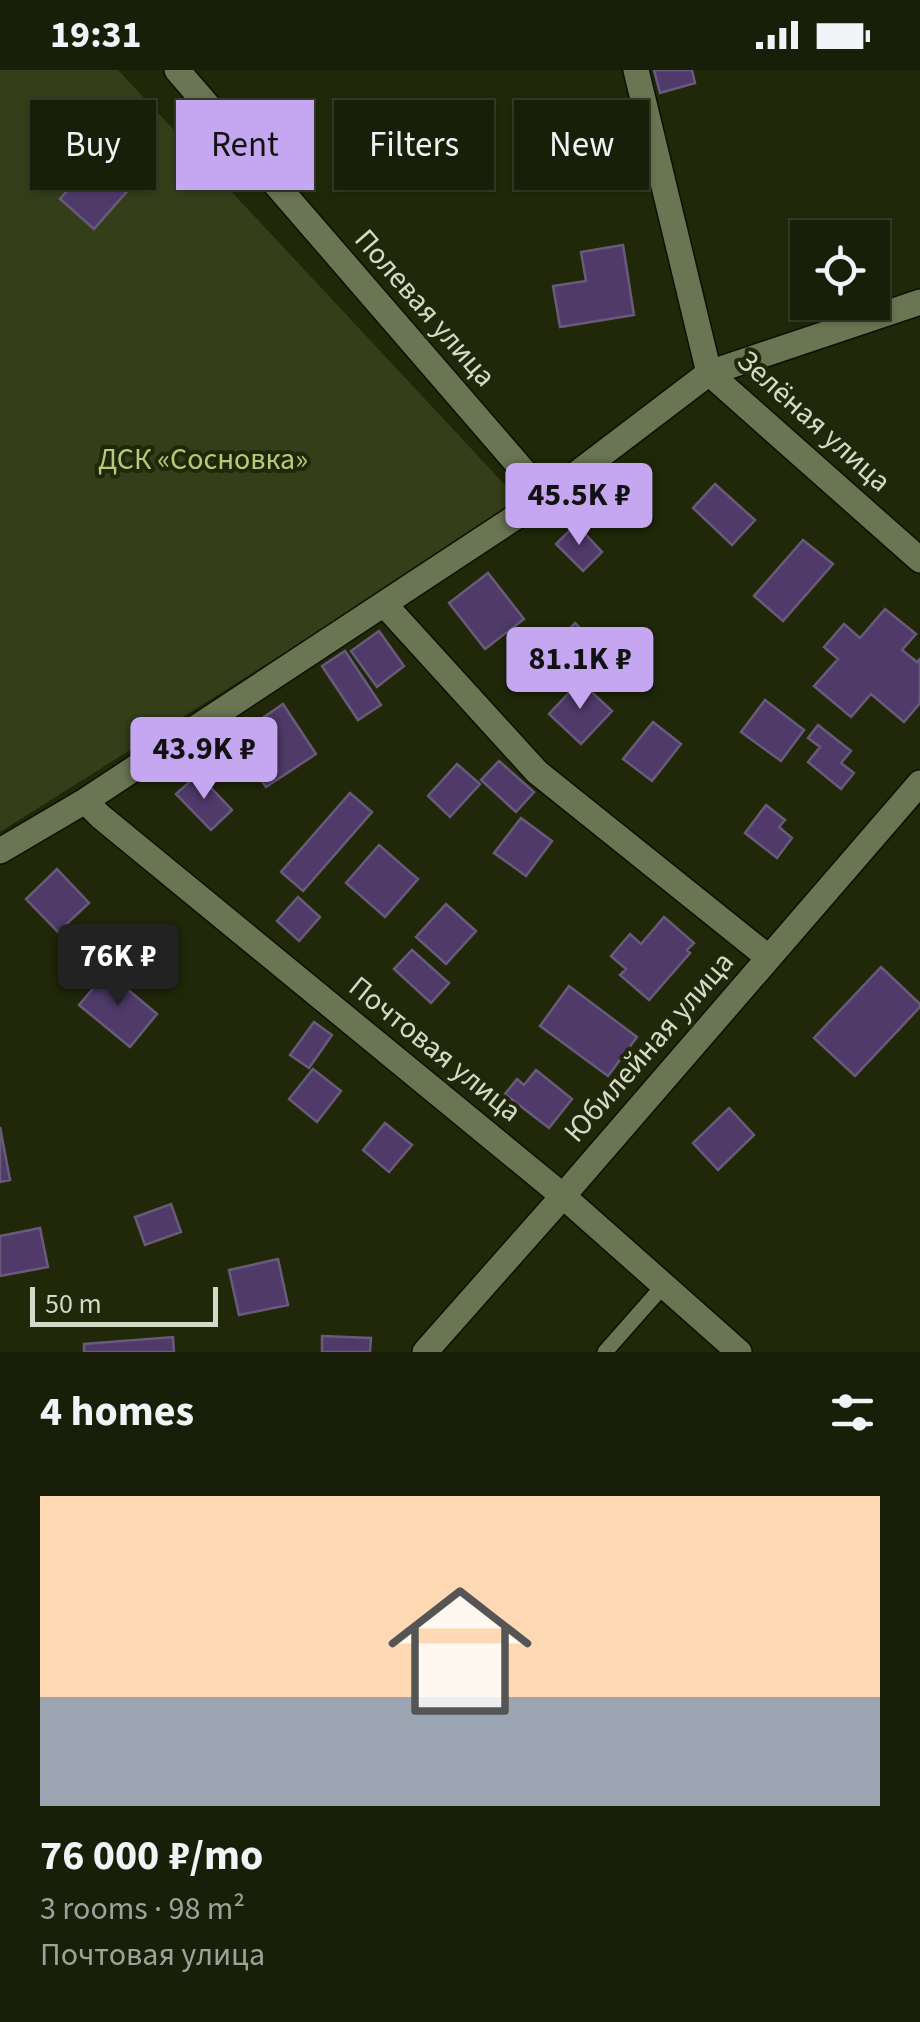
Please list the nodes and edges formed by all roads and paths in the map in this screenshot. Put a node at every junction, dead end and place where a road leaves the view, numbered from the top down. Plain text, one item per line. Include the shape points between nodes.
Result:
1 (177, 70) edge
2 (634, 73) edge
3 (920, 302) edge
4 (709, 372) junction
5 (546, 497) junction
6 (920, 560) edge
7 (384, 606) junction
8 (920, 782) edge
9 (85, 801) junction
10 (0, 851) edge
11 (769, 958) junction
12 (563, 1196) junction
13 (664, 1285) junction
14 (424, 1352) edge
15 (605, 1352) edge
16 (739, 1352) edge

1 - 5 street, Полевая улица
2 - 4 street, Зелёная улица
3 - 4 street
4 - 5 street
4 - 6 street, Зелёная улица
5 - 7 street
7 - 9 street
7 - 11 street via 537,772
8 - 11 street, Юбилейная улица
9 - 10 street
9 - 12 street, Почтовая улица
11 - 12 street, Юбилейная улица
12 - 13 street, Почтовая улица
12 - 14 street, Юбилейная улица
13 - 15 lane
13 - 16 street, Почтовая улица

